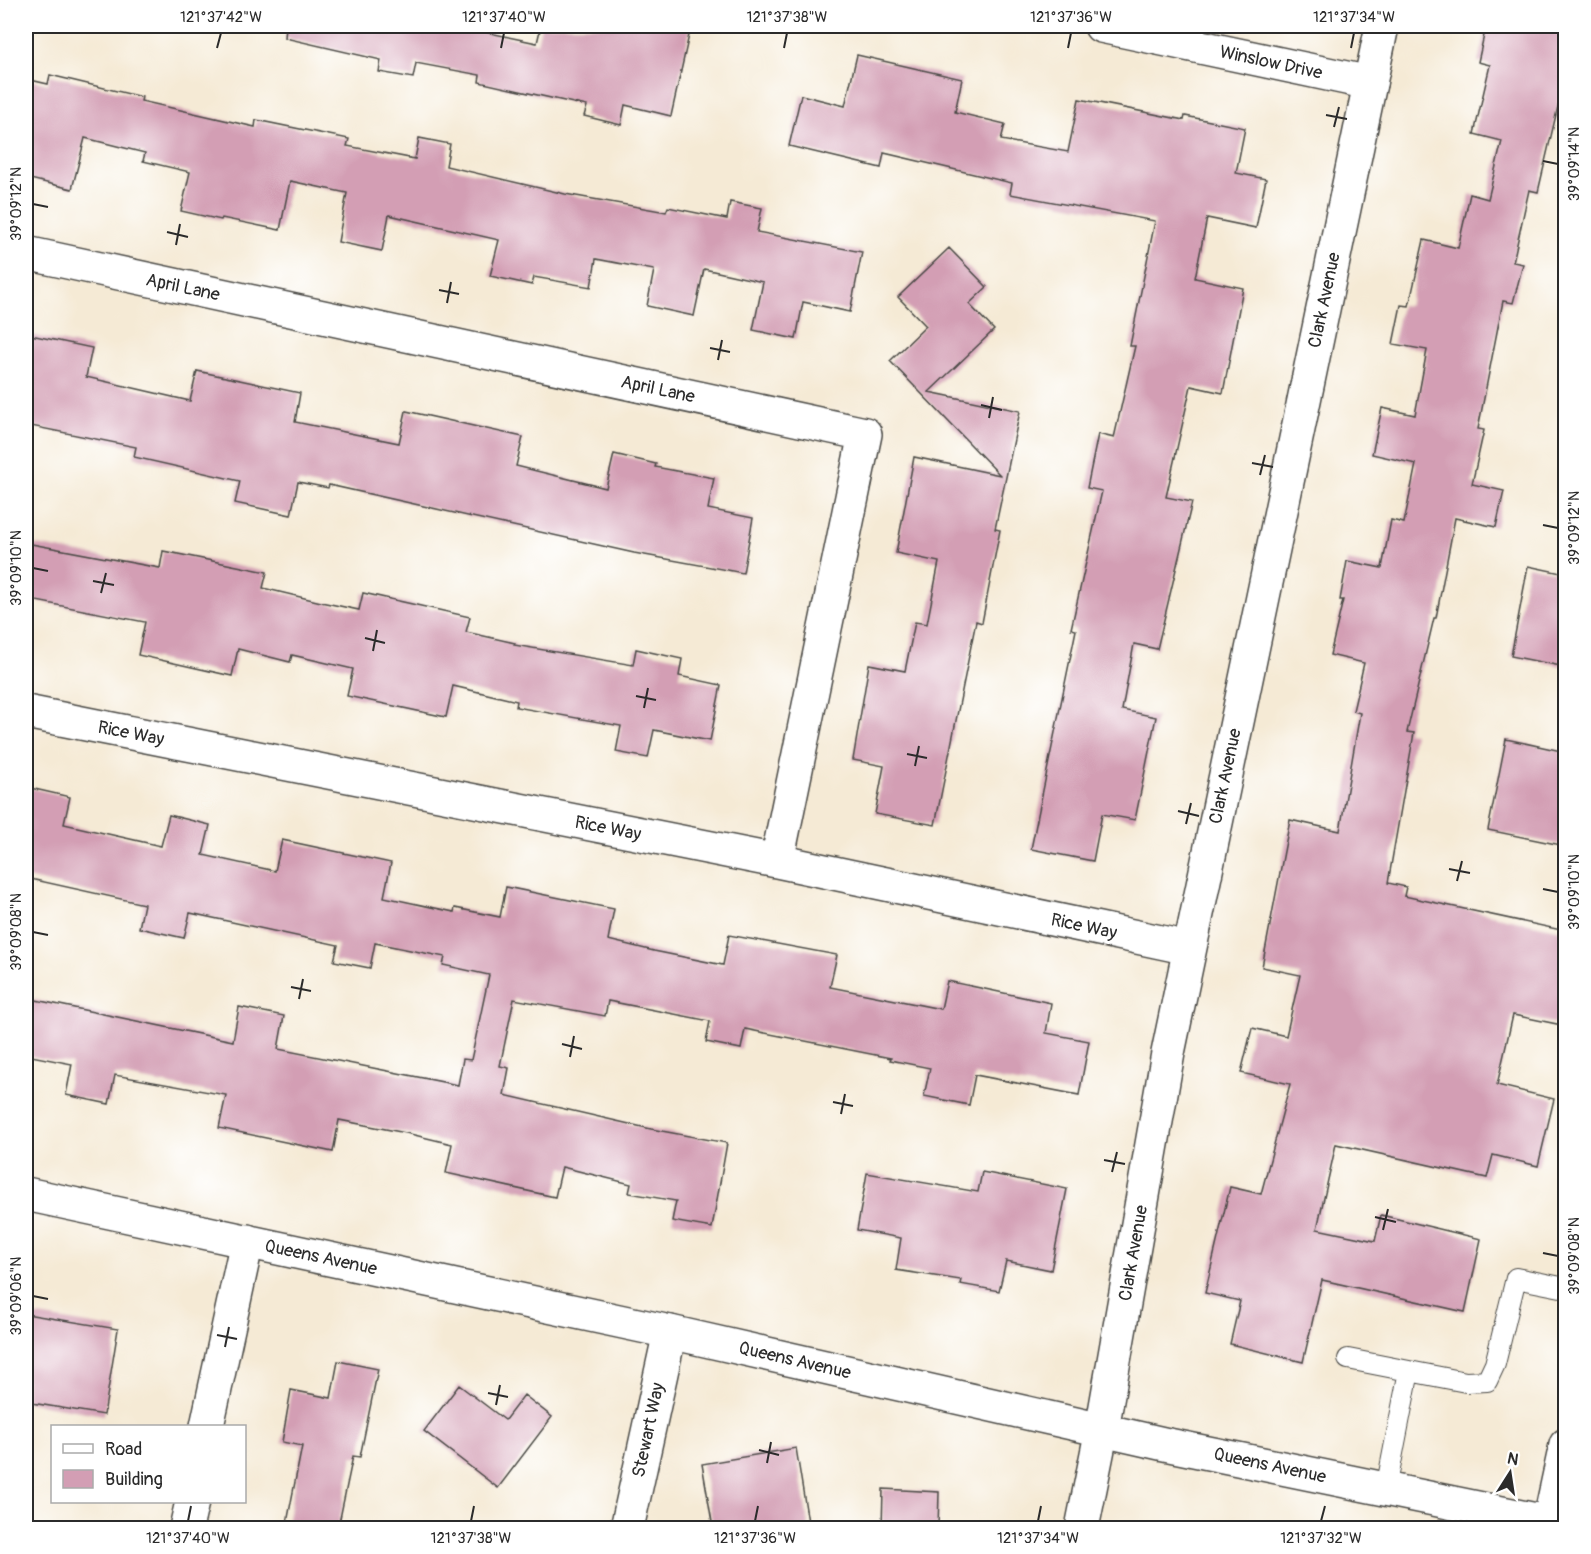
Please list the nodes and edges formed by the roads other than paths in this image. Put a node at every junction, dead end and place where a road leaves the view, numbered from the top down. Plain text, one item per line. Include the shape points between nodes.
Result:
1 (1101, 26) edge
2 (1382, 26) edge
3 (1370, 83) junction
4 (26, 253) edge
5 (26, 712) edge
6 (777, 861) junction
7 (1189, 948) junction
8 (26, 1194) edge
9 (247, 1241) junction
10 (1566, 1288) edge
11 (670, 1332) junction
12 (1348, 1359) dead end
13 (1409, 1371) junction
14 (207, 1425) edge
15 (1102, 1429) junction
16 (1566, 1445) edge
17 (1386, 1489) junction
18 (192, 1503) edge
19 (1554, 1526) edge
20 (186, 1528) edge
21 (627, 1528) edge
22 (1082, 1528) edge

1 - 3 street, Winslow Drive
2 - 3 street, Clark Avenue
3 - 7 street, Clark Avenue
4 - 6 street, April Lane via 865,434
5 - 6 street, Rice Way
6 - 7 street, Rice Way
7 - 15 street, Clark Avenue
8 - 9 street, Queens Avenue
9 - 11 street, Queens Avenue
9 - 14 street
10 - 13 lane via 1516,1278 1495,1364 1487,1381 1466,1382
11 - 15 street, Queens Avenue
11 - 21 street, Stewart Way
12 - 13 lane
13 - 17 lane
15 - 17 street, Queens Avenue
15 - 22 street, Clark Avenue
16 - 19 street
17 - 19 street, Queens Avenue
18 - 20 street

